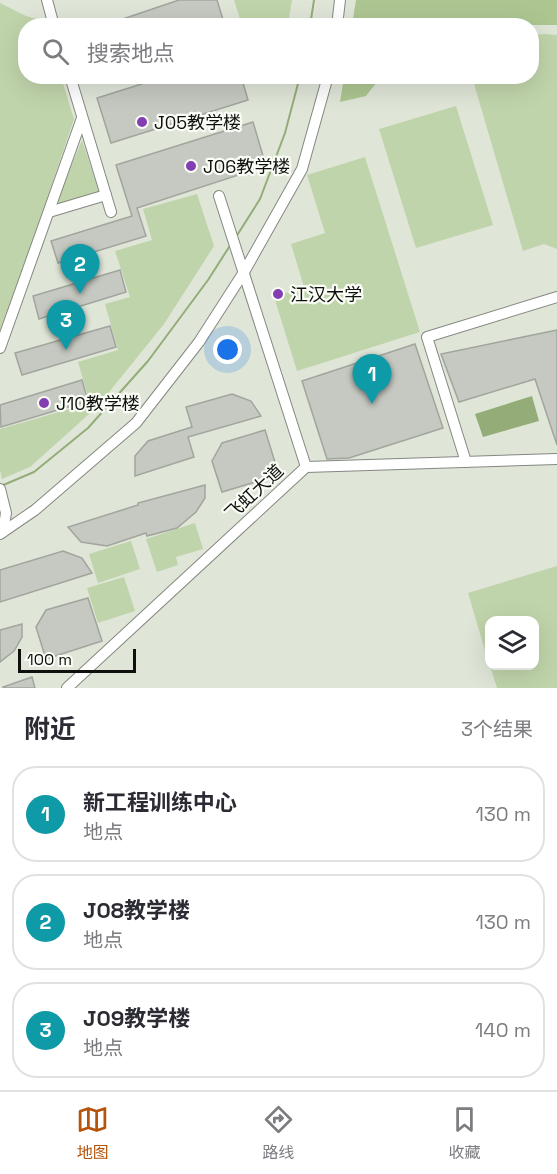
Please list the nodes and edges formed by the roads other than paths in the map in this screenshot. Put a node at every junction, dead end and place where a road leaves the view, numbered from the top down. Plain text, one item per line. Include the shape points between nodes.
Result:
1 (47, 0) edge
2 (340, 0) edge
3 (52, 18) edge
4 (338, 18) edge
5 (72, 84) edge
6 (326, 84) edge
7 (82, 118) junction
8 (106, 195) junction
9 (219, 196) dead end
10 (49, 212) junction
11 (111, 212) dead end
12 (244, 272) junction
13 (557, 297) edge
14 (0, 348) edge
15 (557, 459) edge
16 (466, 462) junction
17 (306, 467) junction
18 (0, 489) edge
19 (2, 533) edge
20 (67, 688) edge

1 - 3 lane
2 - 4 lane
5 - 7 lane
6 - 12 lane via 302,169
7 - 8 lane
7 - 10 lane
8 - 10 lane
8 - 11 lane
9 - 12 lane
10 - 14 lane
12 - 17 lane
12 - 19 lane via 199,342 136,423 35,510
13 - 16 lane via 427,337
15 - 16 lane, 飞虹大道
16 - 17 lane, 飞虹大道
17 - 20 lane, 飞虹大道
18 - 19 lane via 6,513

